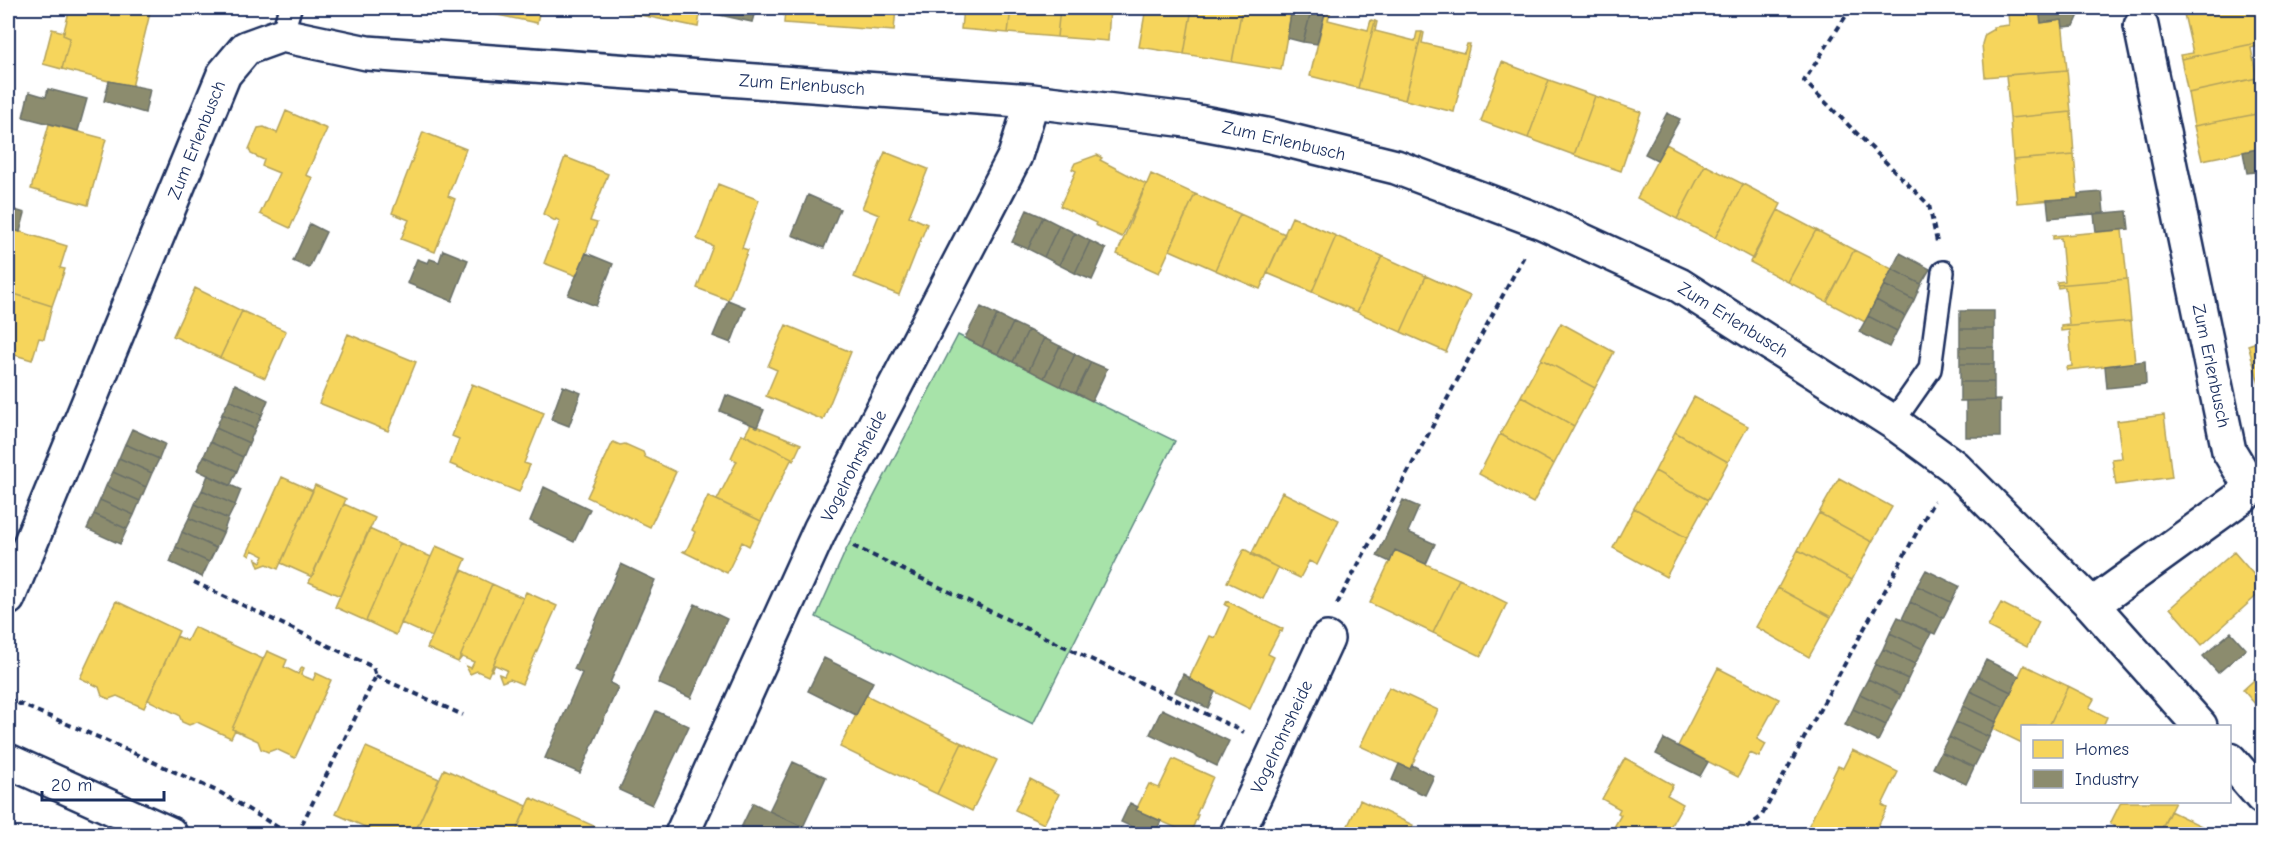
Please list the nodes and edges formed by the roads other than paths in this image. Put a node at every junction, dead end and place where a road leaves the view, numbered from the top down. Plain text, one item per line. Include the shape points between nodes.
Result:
1 (286, 21) edge
2 (2141, 26) dead end
3 (1032, 101) junction
4 (1943, 272) road end
5 (1893, 422) junction
6 (2257, 485) edge
7 (8, 598) edge
8 (2092, 605) junction
9 (1327, 639) road end
10 (2199, 725) edge
11 (8, 761) edge
12 (2231, 762) edge
13 (2262, 797) edge
14 (170, 834) edge
15 (682, 834) edge
16 (1238, 834) edge

1 - 3 street, Zum Erlenbusch via 367,53
1 - 7 street, Zum Erlenbusch via 246,48 224,74
2 - 6 street, Zum Erlenbusch via 2229,451
3 - 5 street, Zum Erlenbusch via 1187,120 1396,167 1542,222 1679,285
3 - 15 street, Vogelrohrsheide via 1015,156 820,530
4 - 5 lane via 1930,369
5 - 8 street, Zum Erlenbusch via 1953,466
6 - 8 street, Zum Erlenbusch
8 - 10 street, Zum Erlenbusch
9 - 16 street, Vogelrohrsheide
11 - 14 street
12 - 13 street

